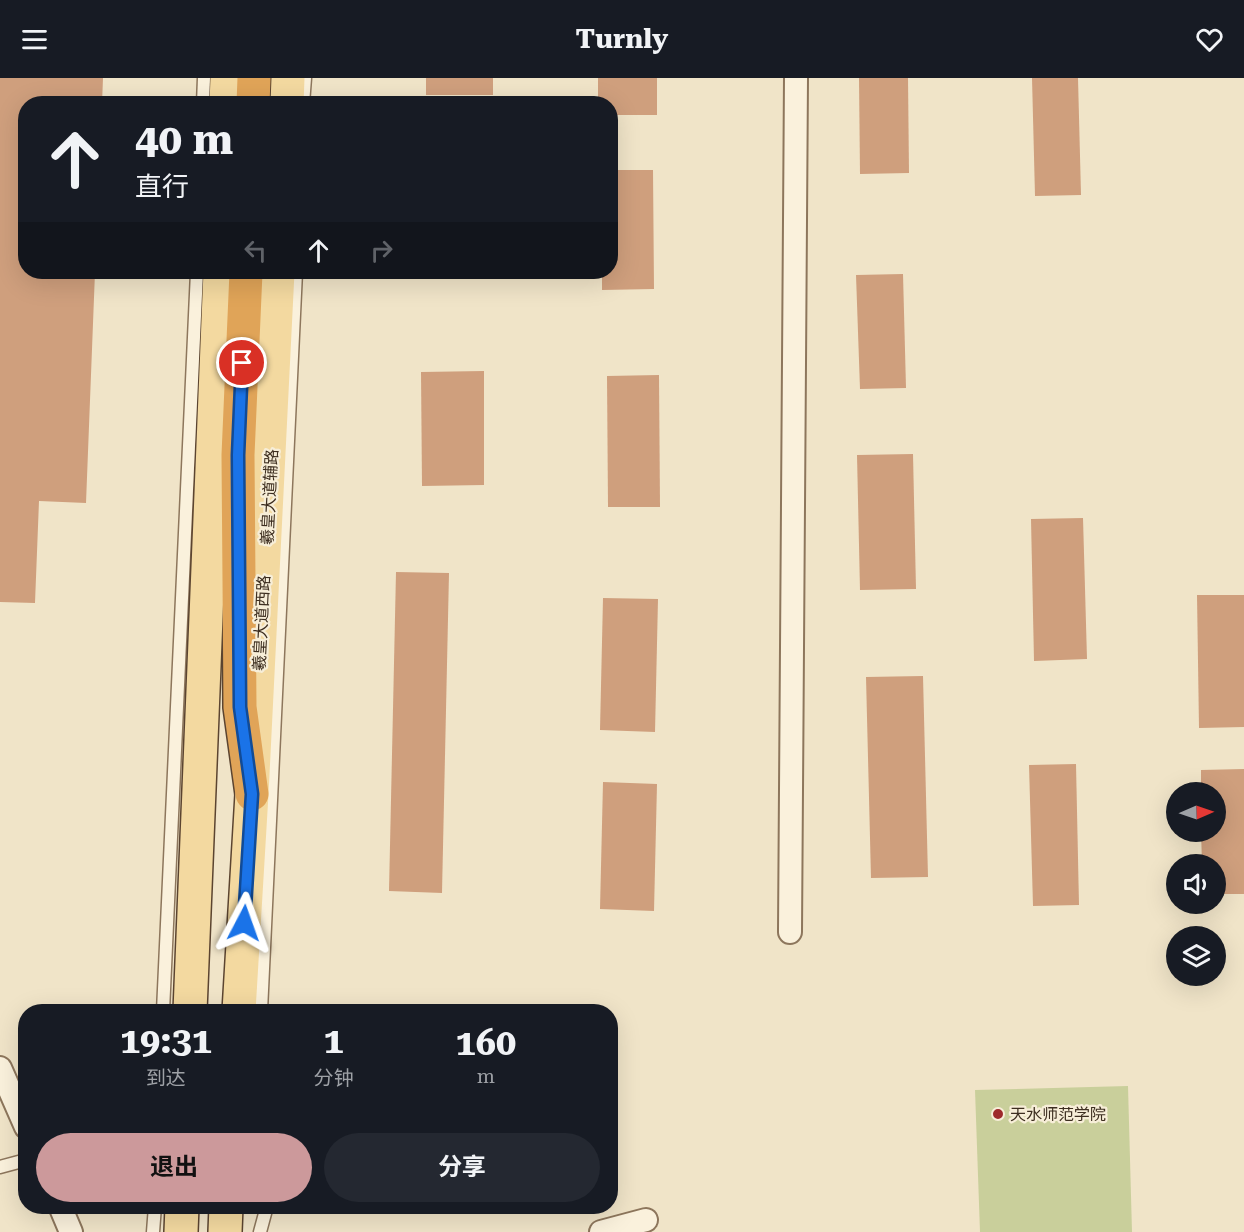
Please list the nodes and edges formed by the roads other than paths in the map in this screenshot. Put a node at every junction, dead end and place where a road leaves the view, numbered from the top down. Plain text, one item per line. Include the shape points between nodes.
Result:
1 (204, 78) edge
2 (227, 78) edge
3 (254, 78) edge
4 (288, 78) edge
5 (305, 78) edge
6 (796, 78) edge
7 (203, 96) edge
8 (226, 96) edge
9 (253, 96) edge
10 (287, 96) edge
11 (304, 96) edge
12 (197, 279) edge
13 (220, 279) edge
14 (246, 279) edge
15 (278, 279) edge
16 (296, 279) edge
17 (252, 794) junction
18 (790, 933) dead end
19 (163, 1004) edge
20 (190, 1004) edge
21 (238, 1004) edge
22 (261, 1004) edge
23 (0, 1068) edge
24 (18, 1109) edge
25 (18, 1162) edge
26 (0, 1167) edge
27 (63, 1214) edge
28 (154, 1214) edge
29 (182, 1214) edge
30 (226, 1214) edge
31 (265, 1214) edge
32 (646, 1221) dead end
33 (71, 1232) edge
34 (153, 1232) edge
35 (181, 1232) edge
36 (225, 1232) edge
37 (260, 1232) edge
38 (601, 1232) edge

1 - 7 lane
2 - 8 main road
3 - 9 highway
4 - 10 main road
5 - 11 lane
6 - 18 street
12 - 19 lane
13 - 20 main road
14 - 17 highway via 238,455 240,707
15 - 17 main road, 羲皇大道西路
16 - 22 lane, 羲皇大道辅路
17 - 21 main road, 羲皇大道西路
23 - 24 street
25 - 26 lane
27 - 33 street
28 - 34 lane
29 - 35 main road
30 - 36 main road
31 - 37 lane
32 - 38 street

